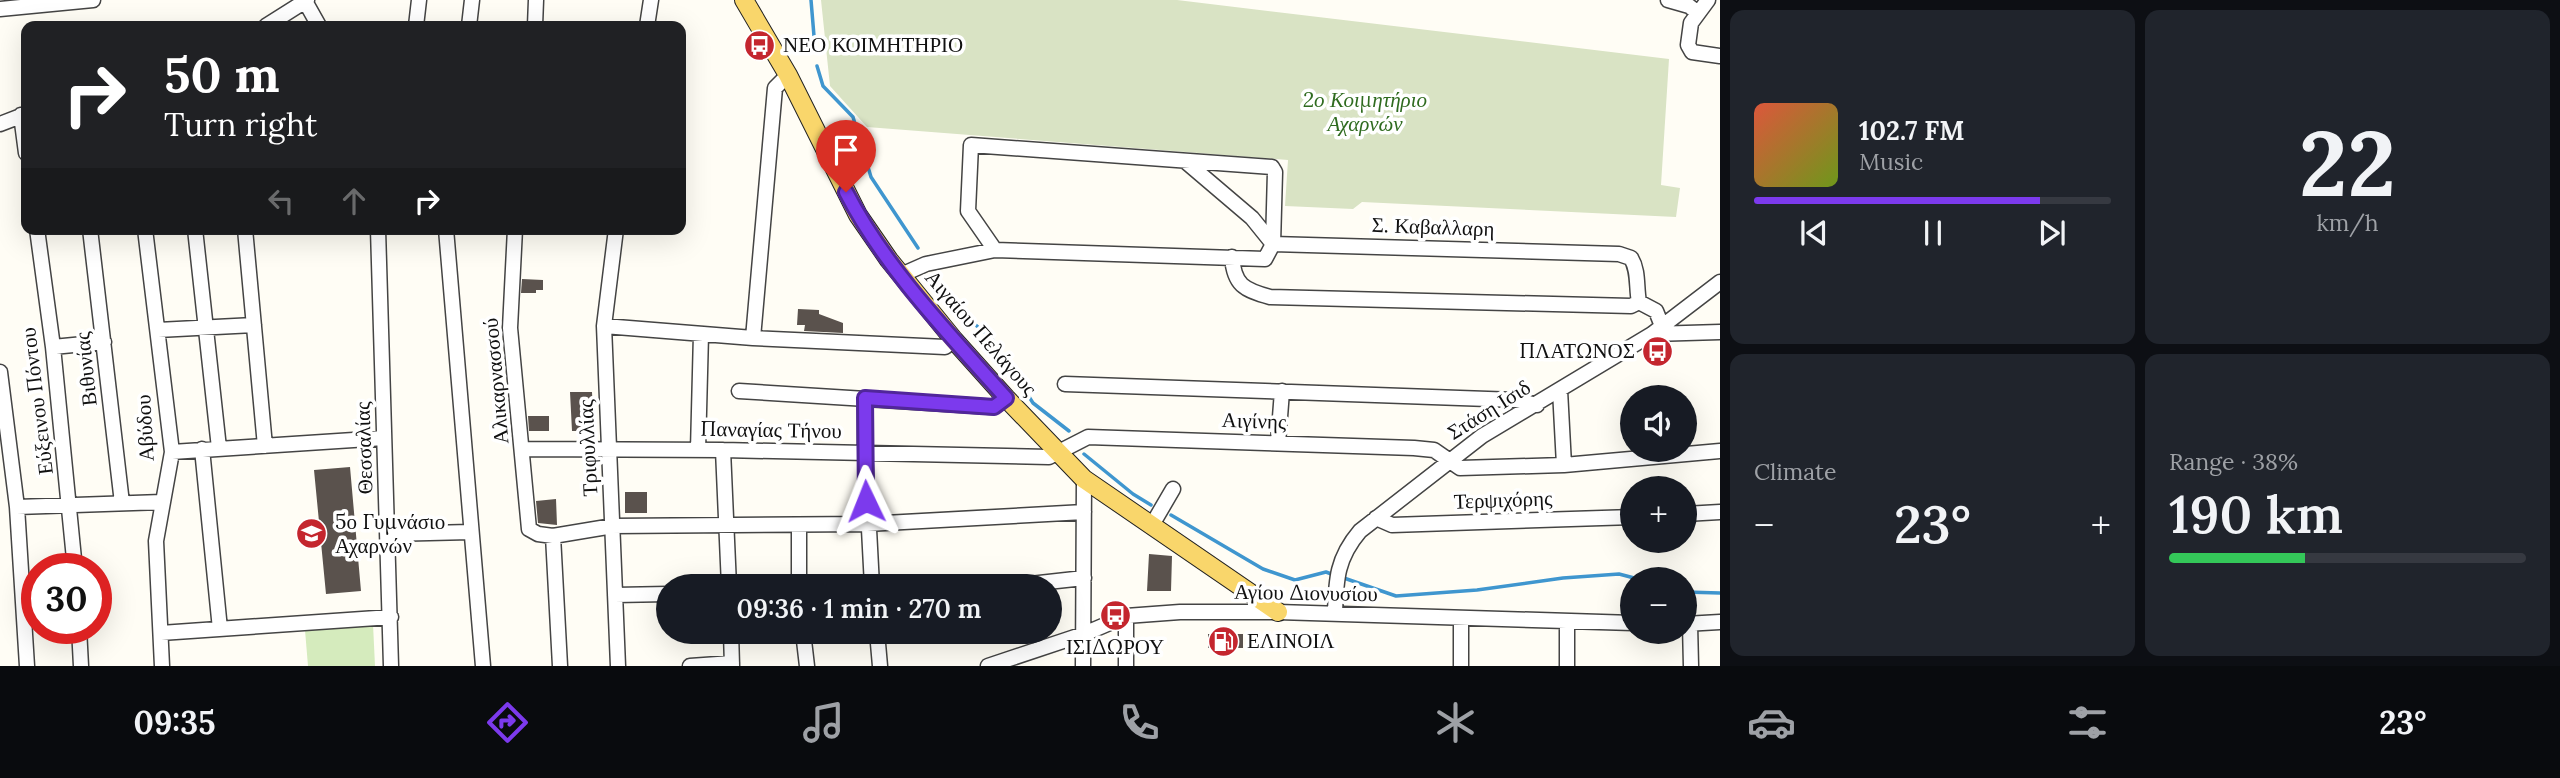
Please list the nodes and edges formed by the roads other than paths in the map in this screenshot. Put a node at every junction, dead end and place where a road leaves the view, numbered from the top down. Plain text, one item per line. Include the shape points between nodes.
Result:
1 (93, 0) edge
2 (419, 0) edge
3 (472, 0) edge
4 (536, 0) edge
5 (651, 0) edge
6 (744, 0) edge
7 (1668, 0) edge
8 (1708, 0) edge
9 (306, 1) edge
10 (0, 9) edge
11 (1698, 13) junction
12 (274, 21) edge
13 (316, 21) edge
14 (417, 21) edge
15 (470, 21) edge
16 (535, 21) edge
17 (648, 21) edge
18 (1720, 56) edge
19 (788, 75) junction
20 (21, 116) edge
21 (0, 124) edge
22 (1185, 160) junction
23 (38, 235) edge
24 (91, 235) edge
25 (146, 235) edge
26 (196, 235) edge
27 (246, 235) edge
28 (378, 235) edge
29 (446, 235) edge
30 (515, 235) edge
31 (616, 235) edge
32 (1273, 244) junction
33 (995, 250) junction
34 (1232, 257) junction
35 (901, 275) junction
36 (1720, 282) edge
37 (1639, 302) junction
38 (254, 325) junction
39 (604, 326) junction
40 (206, 327) junction
41 (158, 330) junction
42 (1657, 330) junction
43 (1720, 332) edge
44 (701, 334) junction
45 (753, 338) junction
46 (954, 340) junction
47 (104, 342) junction
48 (53, 347) junction
49 (0, 372) edge
50 (1065, 384) dead end
51 (1560, 390) junction
52 (739, 391) dead end
53 (1282, 391) junction
54 (865, 398) junction
55 (1006, 398) junction
56 (1537, 405) junction
57 (384, 438) junction
58 (1278, 443) junction
59 (265, 446) junction
60 (219, 448) junction
61 (202, 449) junction
62 (522, 449) junction
63 (609, 449) junction
64 (698, 450) junction
65 (723, 450) junction
66 (1720, 451) edge
67 (172, 452) junction
68 (865, 453) junction
69 (1059, 453) junction
70 (1447, 461) junction
71 (1564, 465) junction
72 (1084, 479) junction
73 (1173, 489) dead end
74 (162, 502) junction
75 (122, 503) junction
76 (70, 505) junction
77 (17, 507) junction
78 (1084, 512) junction
79 (1720, 512) edge
80 (1697, 513) edge
81 (1620, 517) edge
82 (1376, 518) junction
83 (867, 524) junction
84 (727, 525) junction
85 (1152, 525) junction
86 (613, 526) junction
87 (799, 526) junction
88 (470, 533) junction
89 (388, 534) junction
90 (553, 536) junction
91 (74, 553) edge
92 (729, 574) edge
93 (799, 574) edge
94 (871, 574) edge
95 (1084, 578) junction
96 (1062, 580) edge
97 (656, 594) edge
98 (615, 595) junction
99 (1278, 612) junction
100 (1335, 613) junction
101 (1126, 616) junction
102 (391, 617) junction
103 (1461, 619) junction
104 (1567, 621) junction
105 (1720, 622) edge
106 (1620, 623) edge
107 (1697, 623) edge
108 (220, 629) junction
109 (161, 633) junction
110 (1084, 634) junction
111 (80, 644) edge
112 (731, 644) edge
113 (804, 644) edge
114 (878, 644) edge
115 (1689, 644) edge
116 (1019, 660) edge
117 (732, 665) edge
118 (27, 666) edge
119 (81, 666) edge
120 (162, 666) edge
121 (391, 666) edge
122 (482, 666) edge
123 (560, 666) edge
124 (618, 666) edge
125 (690, 666) edge
126 (807, 666) edge
127 (880, 666) edge
128 (988, 666) edge
129 (1083, 666) edge
130 (1126, 666) edge
131 (1461, 666) edge
132 (1567, 666) edge
133 (1691, 666) edge

1 - 10 street
2 - 14 street
3 - 15 street
4 - 16 street
5 - 17 street
6 - 19 main road, Αιγαίου Πελάγους
7 - 11 street
8 - 11 street
9 - 12 street
9 - 13 street
11 - 18 street via 1691,23 1688,45 1692,52
19 - 35 main road, Αιγαίου Πελάγους via 858,215
19 - 45 street via 775,88
20 - 21 street
22 - 32 street via 1252,218
22 - 32 street via 1272,167
22 - 33 street via 971,145 968,211
23 - 48 street, Εύξεινου Πόντου
24 - 47 street, Βιθυνίας
25 - 41 street, Αβύδου
26 - 40 street
27 - 38 street
28 - 57 street, Θεσσαλίας
29 - 88 street
30 - 62 street, Αλικαρνασσού via 510,328
31 - 39 street, Τριφυλλίας
32 - 34 street via 1265,258
32 - 37 street, Σ. Καβαλλαρη via 1619,254 1632,258 1636,267
33 - 34 street
33 - 35 street via 926,264
34 - 37 street via 1233,273 1247,290 1270,297 1631,306
35 - 46 main road, Αιγαίου Πελάγους
36 - 42 street, Στάση Ισιδ
37 - 42 street via 1656,311
38 - 40 street
38 - 59 street
39 - 44 street
39 - 63 street, Τριφυλλίας
40 - 41 street
40 - 60 street
41 - 67 street, Αβύδου
42 - 43 street
42 - 51 street, Στάση Ισιδ
44 - 45 street
44 - 64 street
45 - 46 street via 945,347
46 - 55 main road, Αιγαίου Πελάγους
47 - 48 street
47 - 75 street, Βιθυνίας
48 - 76 street, Εύξεινου Πόντου
49 - 77 street
50 - 53 street
51 - 56 street, Στάση Ισιδ
51 - 71 street
52 - 54 street
53 - 56 street via 1516,400
53 - 58 street
54 - 55 street via 994,407
54 - 68 street
55 - 69 main road, Αιγαίου Πελάγους
56 - 70 street, Στάση Ισιδ
57 - 59 street
57 - 89 street, Θεσσαλίας
58 - 69 street, Αιγίνης via 1088,437
58 - 70 street, Αιγίνης via 1434,450
59 - 60 street
60 - 61 street
61 - 67 street
61 - 108 street
62 - 63 street, Παναγίας Τήνου
62 - 90 street, Αλικαρνασσού via 529,529
63 - 64 street, Παναγίας Τήνου
63 - 86 street, Τριφυλλίας
64 - 65 street, Παναγίας Τήνου
65 - 68 street, Παναγίας Τήνου
65 - 84 street
66 - 71 street, Αιγίνης
67 - 74 street, Αβύδου
68 - 69 street, Παναγίας Τήνου via 1049,457
68 - 83 street
69 - 72 main road, Αιγαίου Πελάγους
70 - 71 street, Αιγίνης via 1460,468
70 - 82 street, Στάση Ισιδ
72 - 78 street
72 - 85 main road, Αιγαίου Πελάγους
73 - 85 street
74 - 75 street
74 - 109 street, Αβύδου via 156,541
75 - 76 street
76 - 77 street
76 - 91 street, Εύξεινου Πόντου
77 - 118 street
78 - 83 street
78 - 95 street
79 - 80 street
81 - 82 street, Τερψιχόρης via 1392,525
82 - 100 street, Στάση Ισιδ via 1346,546 1339,564
83 - 87 street
83 - 94 street
84 - 86 street
84 - 87 street
84 - 92 street
85 - 99 main road, Αιγαίου Πελάγους
86 - 90 street
86 - 98 street, Τριφυλλίας
87 - 93 street
88 - 89 street
88 - 122 street
89 - 102 street, Θεσσαλίας
90 - 123 street
95 - 96 street
95 - 110 street
97 - 98 street
98 - 124 street, Τριφυλλίας
99 - 100 street, Αγίου Διονυσίου
99 - 101 street, Αγίου Διονυσίου
100 - 103 street, Αγίου Διονυσίου
101 - 110 street, Αγίου Διονυσίου
101 - 130 street
102 - 108 street
102 - 121 street, Θεσσαλίας
103 - 104 street, Αγίου Διονυσίου
103 - 131 street
104 - 106 street, Αγίου Διονυσίου
104 - 132 street
105 - 107 street
108 - 109 street
109 - 120 street, Αβύδου
110 - 116 street, Αγίου Διονυσίου
110 - 129 street
111 - 119 street
112 - 117 street
113 - 126 street
114 - 127 street
115 - 133 street
116 - 128 street, Αγίου Διονυσίου
117 - 125 street

